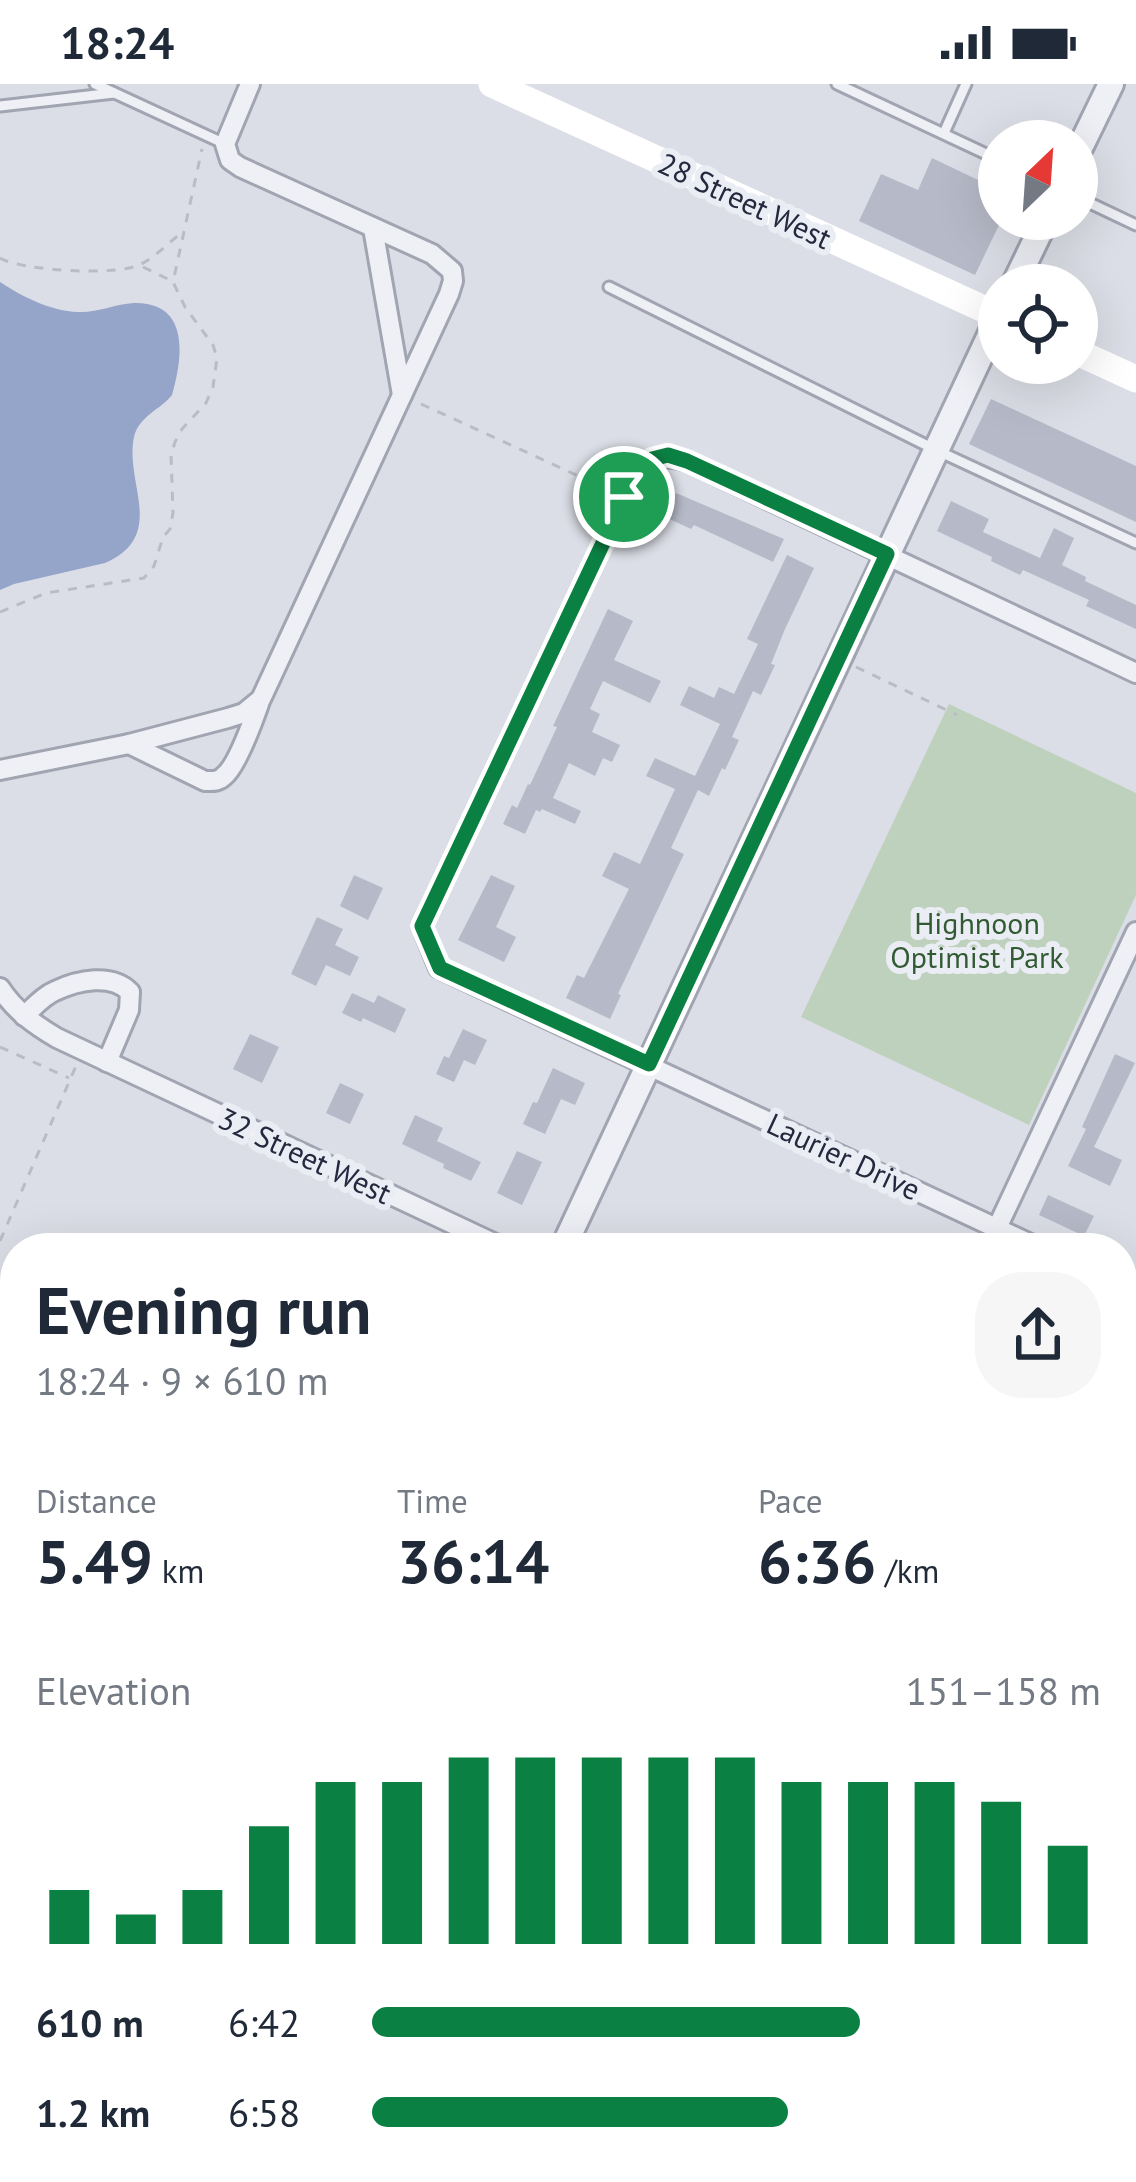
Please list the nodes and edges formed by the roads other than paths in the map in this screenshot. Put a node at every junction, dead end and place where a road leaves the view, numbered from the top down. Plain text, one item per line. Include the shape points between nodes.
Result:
1 (95, 84) edge
2 (250, 84) edge
3 (492, 84) edge
4 (837, 84) edge
5 (967, 84) edge
6 (1111, 84) edge
7 (113, 93) junction
8 (0, 106) edge
9 (1094, 120) edge
10 (944, 134) junction
11 (978, 150) edge
12 (227, 152) junction
13 (1098, 206) edge
14 (1136, 225) edge
15 (374, 228) junction
16 (609, 287) dead end
17 (978, 306) edge
18 (978, 361) edge
19 (1098, 362) edge
20 (1136, 379) edge
21 (403, 396) junction
22 (936, 450) junction
23 (1136, 543) edge
24 (887, 554) junction
25 (1136, 673) edge
26 (261, 699) junction
27 (129, 744) junction
28 (0, 770) edge
29 (1136, 932) edge
30 (0, 988) edge
31 (24, 1016) junction
32 (107, 1062) junction
33 (649, 1064) junction
34 (997, 1228) junction
35 (472, 1233) edge
36 (570, 1233) edge
37 (1008, 1233) edge

1 - 7 lane
2 - 12 street
3 - 17 main road, 28 Street West
4 - 10 lane
5 - 10 lane
6 - 9 street
7 - 8 lane
7 - 12 lane
10 - 11 lane
12 - 15 street via 239,167
13 - 14 lane
15 - 21 street
15 - 21 street via 452,271
16 - 22 lane
18 - 22 street
19 - 20 main road
21 - 26 street
22 - 23 lane
22 - 24 street
24 - 25 street
24 - 33 street
24 - 33 street, Laurier Drive via 687,461 668,455 638,469 422,926 440,968
26 - 27 street via 244,713
26 - 27 street via 217,781
27 - 28 street
29 - 34 street
30 - 31 street, 32 Street West
31 - 32 street, 32 Street West
31 - 32 street via 56,990 121,982 129,1010
32 - 35 street, 32 Street West
33 - 34 street, Laurier Drive
33 - 36 street
34 - 37 street, Laurier Drive

